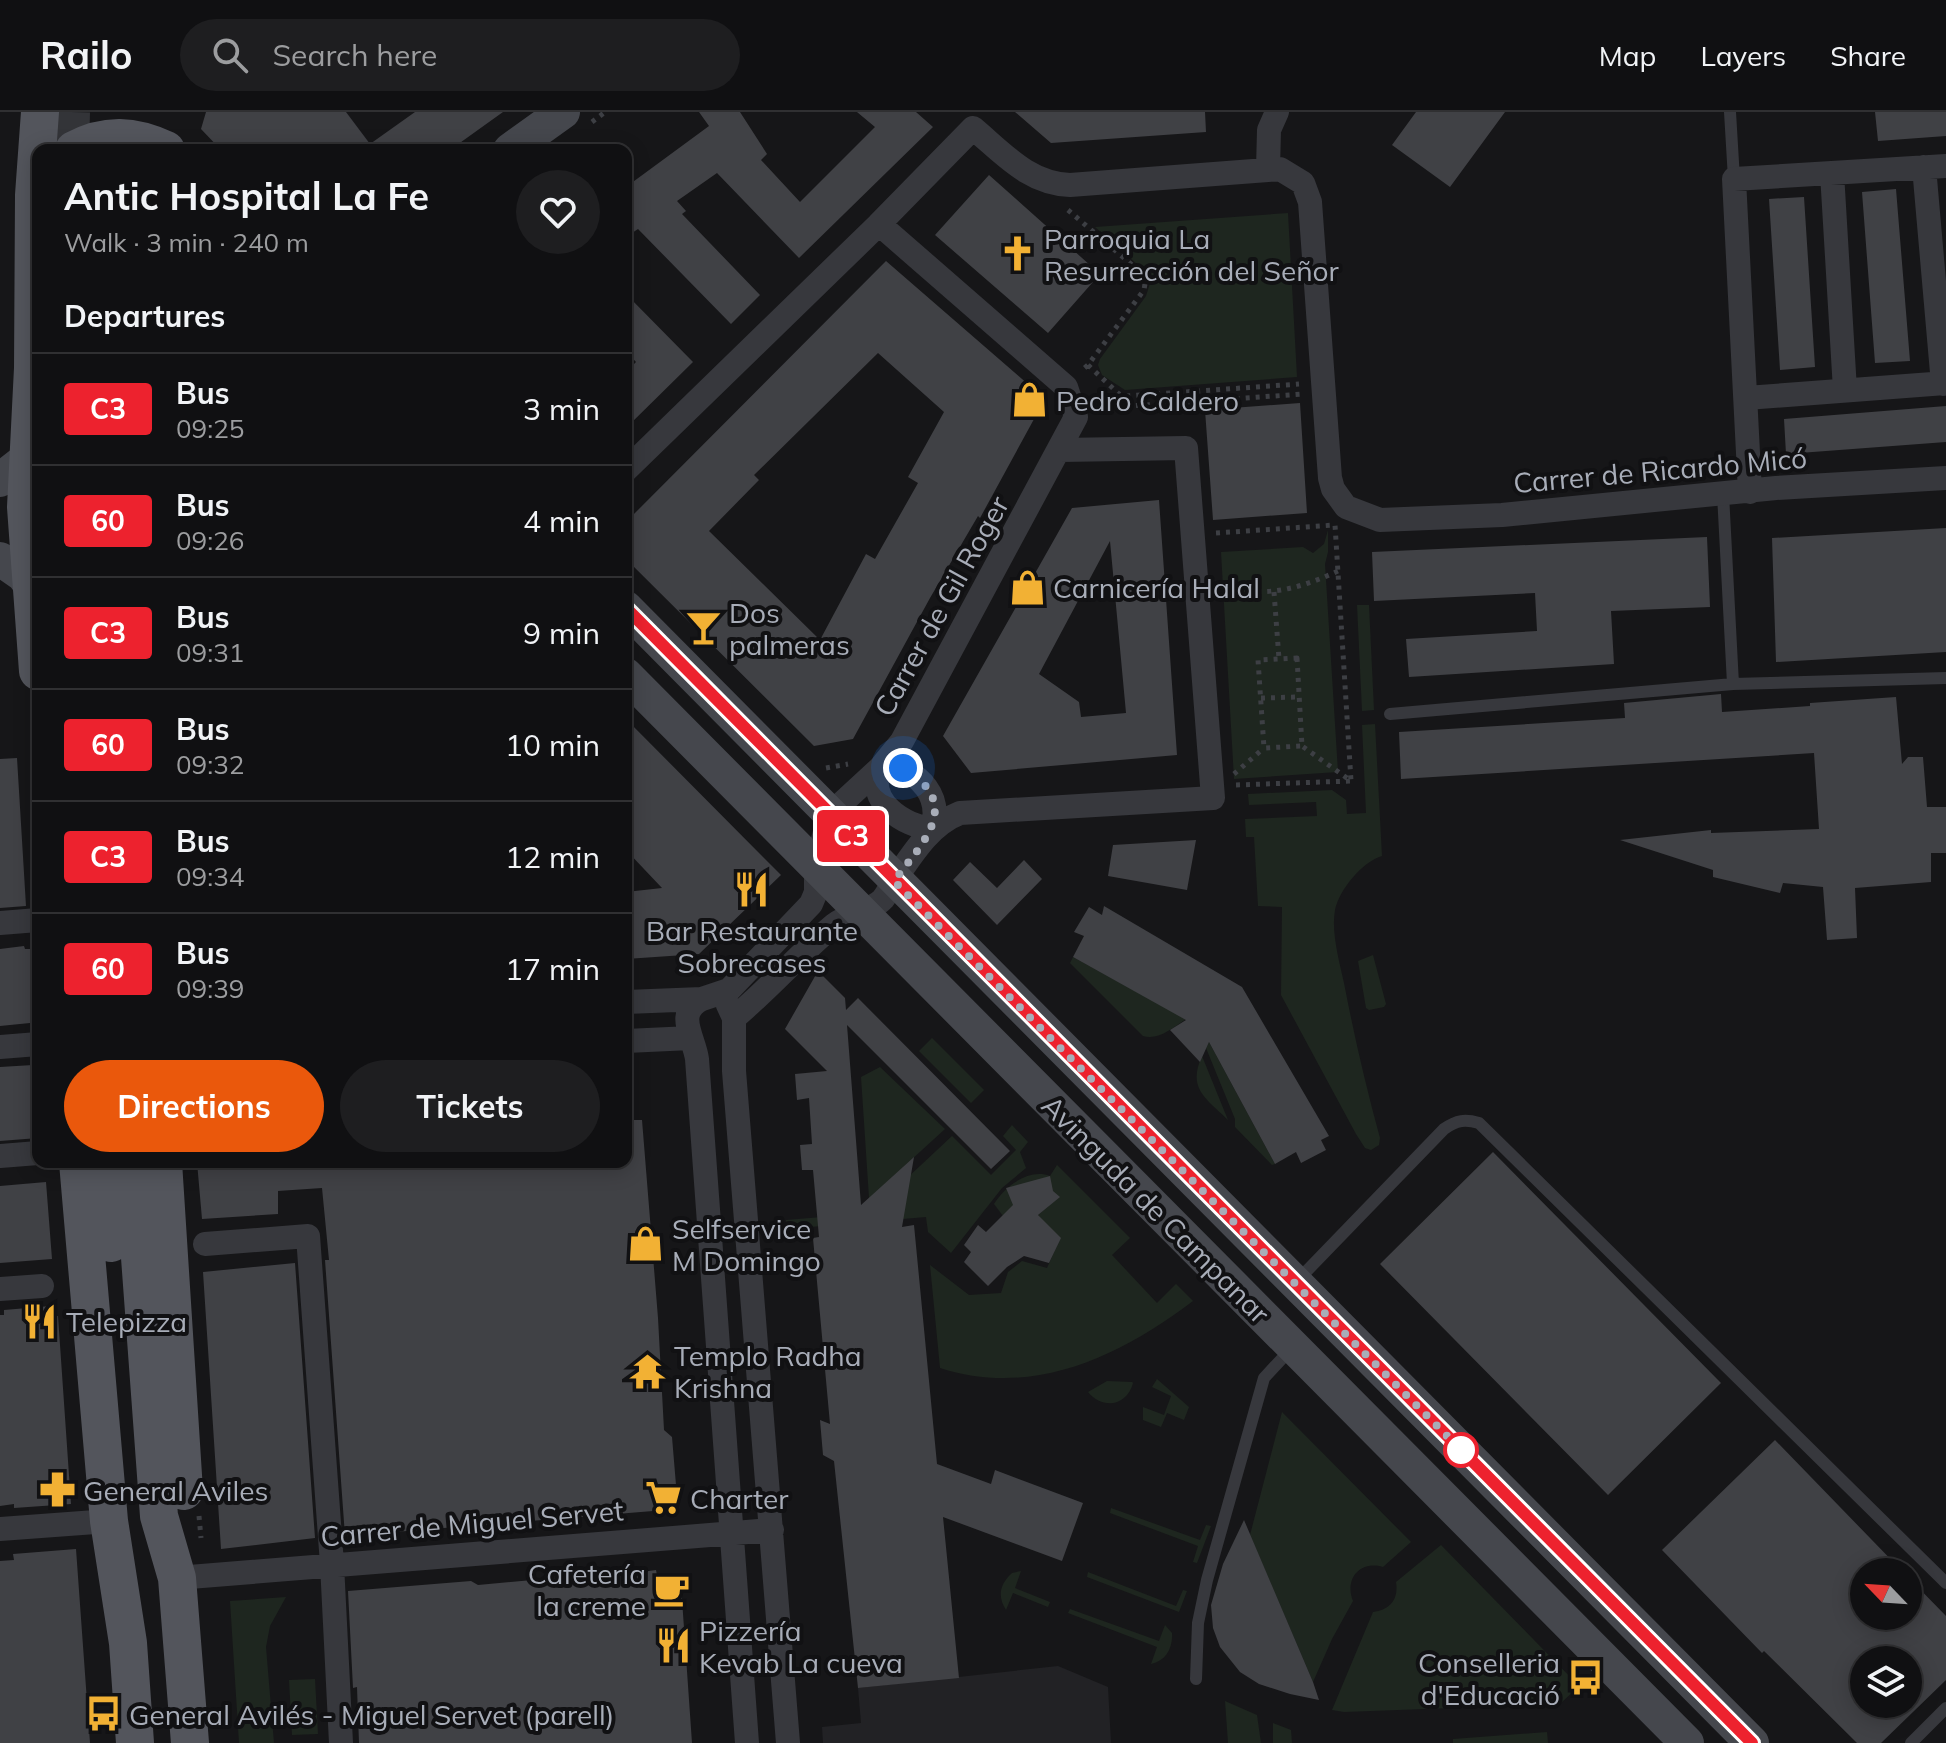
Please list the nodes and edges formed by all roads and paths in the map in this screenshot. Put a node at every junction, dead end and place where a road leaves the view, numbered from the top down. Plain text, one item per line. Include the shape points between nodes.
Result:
1 (40, 112) edge
2 (131, 112) edge
3 (563, 112) edge
4 (1277, 112) edge
5 (1730, 112) edge
6 (964, 120) edge
7 (38, 144) edge
8 (84, 144) edge
9 (153, 144) edge
10 (161, 144) edge
11 (518, 144) edge
12 (1935, 166) edge
13 (1268, 169) junction
14 (1832, 173) junction
15 (1734, 179) junction
16 (1067, 210) dead end
17 (879, 224) junction
18 (1088, 365) junction
19 (32, 377) edge
20 (1075, 377) dead end
21 (1944, 383) edge
22 (1845, 390) junction
23 (1314, 393) junction
24 (1746, 398) junction
25 (1116, 407) dead end
26 (1060, 450) junction
27 (22, 463) edge
28 (632, 464) edge
29 (1946, 478) edge
30 (1750, 492) junction
31 (1723, 494) junction
32 (1207, 533) dead end
33 (0, 559) edge
34 (1338, 571) junction
35 (1213, 584) dead end
36 (32, 587) joint
37 (1274, 592) junction
38 (632, 614) edge
39 (1279, 659) junction
40 (1946, 678) edge
41 (632, 681) edge
42 (1733, 684) junction
43 (1299, 697) junction
44 (1261, 698) junction
45 (1390, 714) dead end
46 (1302, 746) junction
47 (1264, 748) junction
48 (880, 768) junction
49 (1351, 781) junction
50 (830, 814) junction
51 (932, 829) junction
52 (816, 865) junction
53 (894, 881) junction
54 (861, 910) junction
55 (32, 920) edge
56 (0, 923) edge
57 (705, 998) junction
58 (632, 1002) edge
59 (733, 1024) junction
60 (692, 1038) junction
61 (632, 1041) edge
62 (32, 1044) edge
63 (0, 1047) edge
64 (738, 1115) junction
65 (701, 1117) junction
66 (32, 1153) edge
67 (0, 1156) edge
68 (79, 1168) edge
69 (105, 1168) edge
70 (133, 1168) edge
71 (163, 1168) edge
72 (205, 1244) dead end
73 (1295, 1283) junction
74 (42, 1286) dead end
75 (0, 1289) edge
76 (1327, 1315) junction
77 (1294, 1347) junction
78 (1397, 1387) junction
79 (1433, 1422) junction
80 (1380, 1434) junction
81 (109, 1521) junction
82 (0, 1529) edge
83 (772, 1530) junction
84 (732, 1533) junction
85 (332, 1564) junction
86 (177, 1578) junction
87 (1946, 1583) edge
88 (128, 1643) junction
89 (1679, 1669) junction
90 (1196, 1679) dead end
91 (1946, 1708) edge
92 (1724, 1716) junction
93 (1677, 1734) edge
94 (135, 1743) edge
95 (190, 1743) edge
96 (341, 1743) edge
97 (747, 1743) edge
98 (788, 1743) edge
99 (1752, 1743) edge
100 (1911, 1743) edge

1 - 7 main road
2 - 10 main road
3 - 11 main road
4 - 13 street via 1269,130
5 - 15 lane
6 - 13 street via 1019,167 1049,184
6 - 17 street
8 - 9 main road via 118,136
12 - 14 street
12 - 21 street
13 - 23 street via 1293,175 1303,183 1310,202
14 - 15 street
14 - 22 street
15 - 24 street
16 - 18 path via 1146,277 1144,290
17 - 26 street, Carrer de Gil Roger via 1066,387 1076,417
17 - 28 street
18 - 20 path
18 - 23 path via 1127,396 1298,384
19 - 27 main road
21 - 22 street
22 - 24 street
23 - 25 path
23 - 31 street, Carrer de Ricardo Micó via 1333,489 1346,507 1380,520 1502,515
24 - 30 street
26 - 48 street, Carrer de Gil Roger via 916,717
26 - 51 street via 1186,448 1213,798 960,813
27 - 36 main road
29 - 30 street, Carrer de Ricardo Micó
30 - 31 street, Carrer de Ricardo Micó
31 - 42 lane
32 - 34 path via 1335,525
33 - 36 main road
34 - 37 path
34 - 49 path
35 - 37 path
37 - 39 path
38 - 50 main road, Avinguda de Campanar
39 - 43 path via 1297,658
39 - 44 path via 1258,660
40 - 42 lane
41 - 52 main road, Avinguda de Campanar
42 - 45 lane
43 - 44 path
43 - 46 path
44 - 47 path
46 - 47 path
46 - 49 path
47 - 49 path via 1227,785
48 - 50 street, Carrer de Gil Roger
48 - 51 street via 876,787 888,807 908,823
48 - 51 street via 903,768 928,788 937,815
50 - 52 street
50 - 53 main road, Avinguda de Campanar
51 - 53 street
52 - 54 main road, Avinguda de Campanar
52 - 57 street via 811,904 729,990
53 - 54 street via 876,906
53 - 73 main road, Avinguda de Campanar
54 - 59 street via 833,926
54 - 77 main road, Avinguda de Campanar
55 - 56 street
57 - 58 street
57 - 59 street via 726,1003
57 - 60 street via 693,1004 686,1017
59 - 60 street via 729,1037 718,1045 705,1046
59 - 64 street
60 - 61 street
60 - 65 street
62 - 63 street
64 - 65 street
64 - 83 street
65 - 84 street
66 - 67 street
68 - 81 main road
69 - 88 main road via 132,1517
70 - 86 main road via 159,1516
71 - 86 main road via 185,1515
72 - 85 street via 308,1236
73 - 76 main road, Avinguda de Campanar
73 - 87 lane via 1444,1129 1467,1119 1479,1123
74 - 75 street
76 - 77 main road via 1313,1309 1293,1318 1288,1333
76 - 78 main road, Avinguda de Campanar
77 - 80 main road, Avinguda de Campanar
77 - 90 lane via 1264,1378 1207,1580 1198,1623
78 - 79 main road, Avinguda de Campanar
78 - 80 main road via 1382,1413
79 - 80 main road via 1401,1438
79 - 89 main road, Avinguda de Campanar
80 - 93 main road, Avinguda de Campanar
81 - 82 street
81 - 88 main road
83 - 84 street, Carrer de Miguel Servet
83 - 98 street
84 - 85 street, Carrer de Miguel Servet
84 - 97 street
85 - 86 street, Carrer de Miguel Servet
85 - 96 street
86 - 95 main road
88 - 94 main road
89 - 92 main road, Avinguda de Campanar
89 - 93 main road
91 - 100 lane
92 - 93 main road
92 - 99 main road, Avinguda de Campanar

